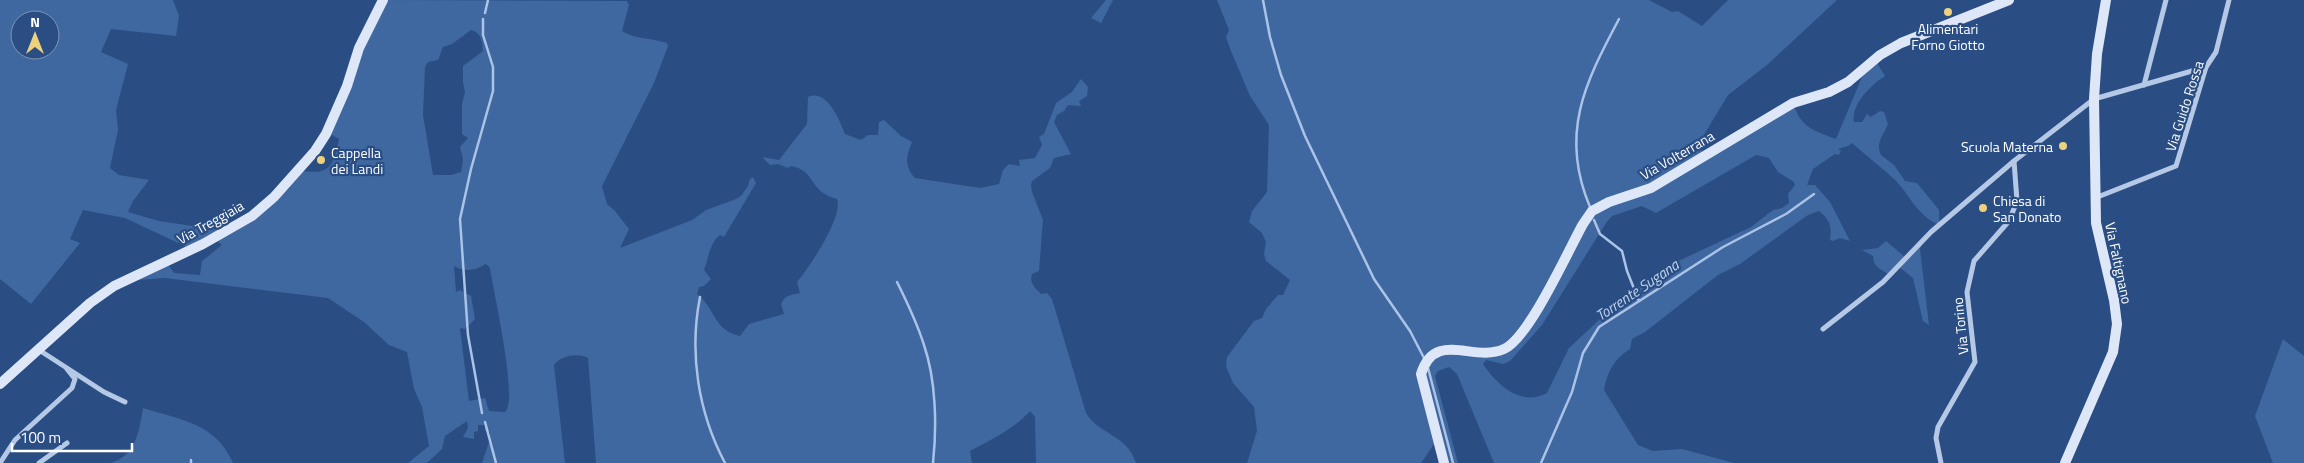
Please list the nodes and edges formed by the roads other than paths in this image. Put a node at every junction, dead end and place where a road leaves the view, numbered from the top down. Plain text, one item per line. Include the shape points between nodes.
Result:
1 (383, 0) edge
2 (2009, 0) edge
3 (2106, 0) edge
4 (2166, 0) edge
5 (2229, 0) edge
6 (2206, 67) junction
7 (2144, 85) junction
8 (2094, 99) junction
9 (2014, 161) junction
10 (2095, 198) junction
11 (1823, 329) dead end
12 (39, 350) junction
13 (67, 369) junction
14 (0, 384) edge
15 (125, 402) dead end
16 (67, 443) dead end
17 (0, 463) edge
18 (39, 463) edge
19 (1444, 463) edge
20 (1942, 463) edge
21 (2065, 463) edge

1 - 12 street, Via Treggiaia via 359,48 348,86 327,132 315,151 274,197 252,216 203,244 114,286 90,303
2 - 19 street, Via Volterrana via 1901,43 1880,55 1848,82 1829,92 1793,103 1651,188 1609,202 1592,212 1534,315 1512,345 1488,353 1442,350 1431,354 1426,361 1421,374
3 - 8 street, Via Faltignano
4 - 7 street
5 - 6 street, Via Guido Rossa via 2216,52
6 - 7 street
6 - 10 street, Via Guido Rossa via 2176,166
7 - 8 street
8 - 9 street
8 - 10 street, Via Faltignano
9 - 11 street via 1931,232 1884,282
9 - 20 street, Via Torino via 2017,202 2009,220 1974,261 1972,269 1967,292 1975,362 1938,427 1936,438
10 - 21 street, Via Faltignano via 2097,230 2117,324 2113,352
12 - 13 street
12 - 14 street, Via Treggiaia
13 - 15 street
13 - 17 street via 74,379 72,388 15,440
16 - 18 street

